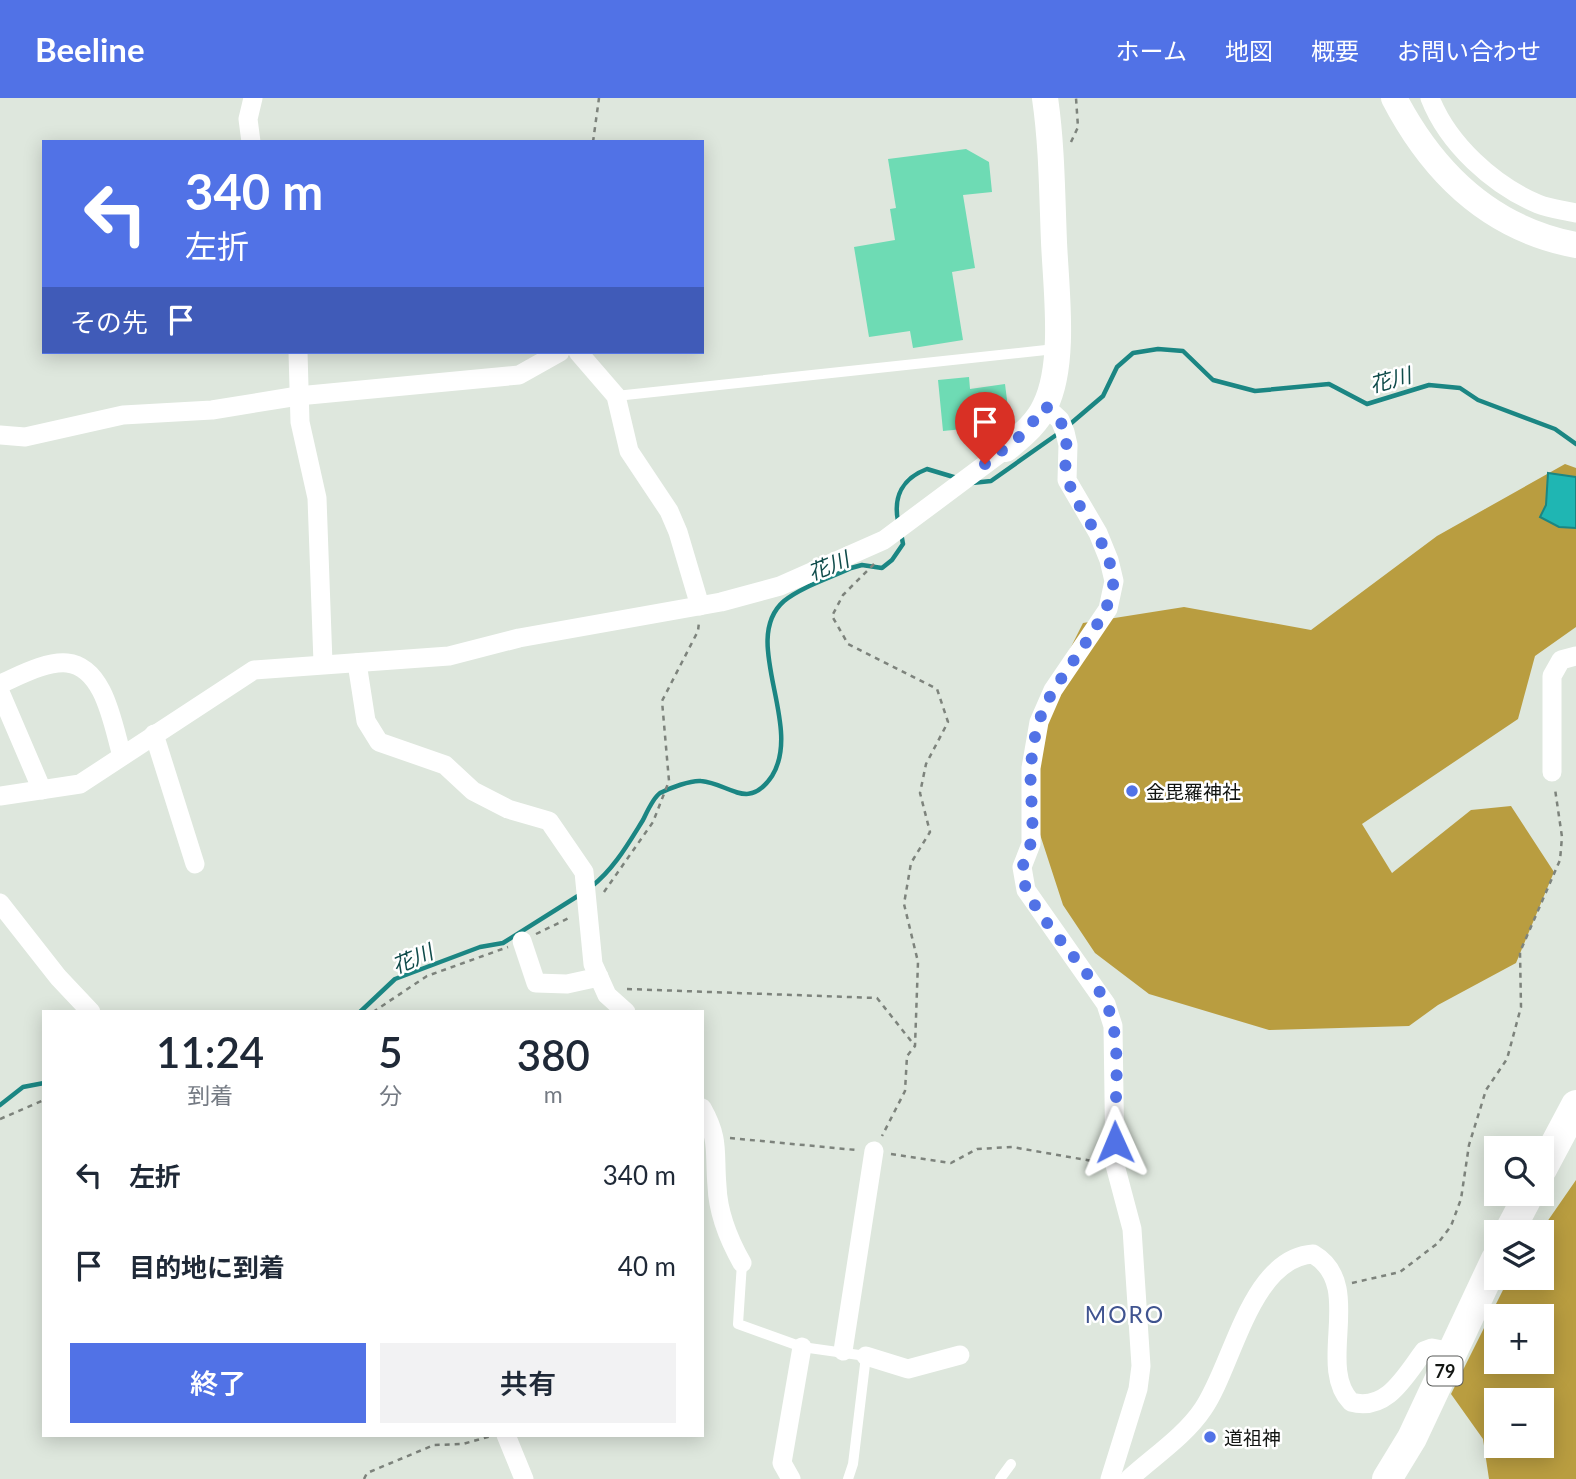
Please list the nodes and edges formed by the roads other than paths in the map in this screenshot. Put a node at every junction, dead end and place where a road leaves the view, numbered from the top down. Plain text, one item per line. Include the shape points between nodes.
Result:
1 (253, 98) edge
2 (1045, 98) edge
3 (1394, 98) edge
4 (1430, 98) edge
5 (251, 140) edge
6 (1576, 213) edge
7 (1576, 245) edge
8 (1056, 349) junction
9 (298, 354) edge
10 (557, 354) edge
11 (580, 354) edge
12 (298, 396) junction
13 (616, 396) junction
14 (1045, 406) junction
15 (0, 435) edge
16 (1006, 449) joint
17 (700, 606) junction
18 (1576, 656) edge
19 (323, 663) junction
20 (357, 663) junction
21 (0, 684) edge
22 (0, 692) edge
23 (154, 734) junction
24 (122, 756) junction
25 (1552, 772) road end
26 (42, 790) junction
27 (0, 796) edge
28 (195, 864) dead end
29 (0, 902) edge
30 (522, 942) dead end
31 (602, 983) junction
32 (89, 1010) edge
33 (624, 1010) edge
34 (1576, 1105) edge
35 (704, 1112) edge
36 (1554, 1146) edge
37 (874, 1151) road end
38 (742, 1264) joint
39 (1484, 1285) edge
40 (802, 1347) junction
41 (843, 1351) junction
42 (1453, 1352) junction
43 (961, 1355) dead end
44 (866, 1356) junction
45 (507, 1437) edge
46 (1012, 1464) dead end
47 (524, 1479) edge
48 (791, 1479) edge
49 (848, 1479) edge
50 (1000, 1479) edge
51 (1110, 1479) edge
52 (1129, 1479) edge
53 (1387, 1479) edge

1 - 5 street via 248,119
2 - 8 street
3 - 7 street via 1442,173 1472,199 1536,236
4 - 6 street via 1461,148 1497,181 1539,204
8 - 13 lane
8 - 14 street
9 - 12 street
10 - 12 street via 519,375
11 - 13 street
12 - 15 street via 212,410 122,415 25,437
12 - 19 street via 317,498
13 - 17 street via 629,451 669,511
14 - 16 street
14 - 51 street via 1060,419 1068,444 1067,480 1098,533 1114,581 1108,609 1042,714 1031,768 1031,844 1022,867 1026,890 1106,1004 1113,1026 1115,1165 1132,1228 1141,1366
16 - 17 street via 884,540 780,586
17 - 20 street via 519,638 449,656
18 - 25 street via 1561,660 1552,677
19 - 20 street
19 - 23 street via 254,670
20 - 31 street via 366,721 379,742 445,765 473,791 508,809 548,821 584,872 593,964
21 - 24 street via 39,668 68,663 95,678
22 - 26 street
23 - 24 street
23 - 28 street
24 - 26 street via 80,784
26 - 27 street
29 - 32 street
30 - 31 street via 536,984
31 - 33 street via 607,995
34 - 36 main road
35 - 38 street via 716,1137 717,1189 727,1237
37 - 41 street
38 - 40 lane via 738,1324
39 - 42 main road, 79
40 - 41 lane
40 - 48 street via 782,1463
41 - 44 lane
42 - 52 street via 1424,1351 1391,1394 1379,1402 1351,1402 1339,1369 1337,1286 1324,1261 1313,1254 1292,1258 1251,1306 1204,1408
42 - 53 main road, 79
43 - 44 street via 908,1369
44 - 49 lane
45 - 47 street
46 - 50 lane

